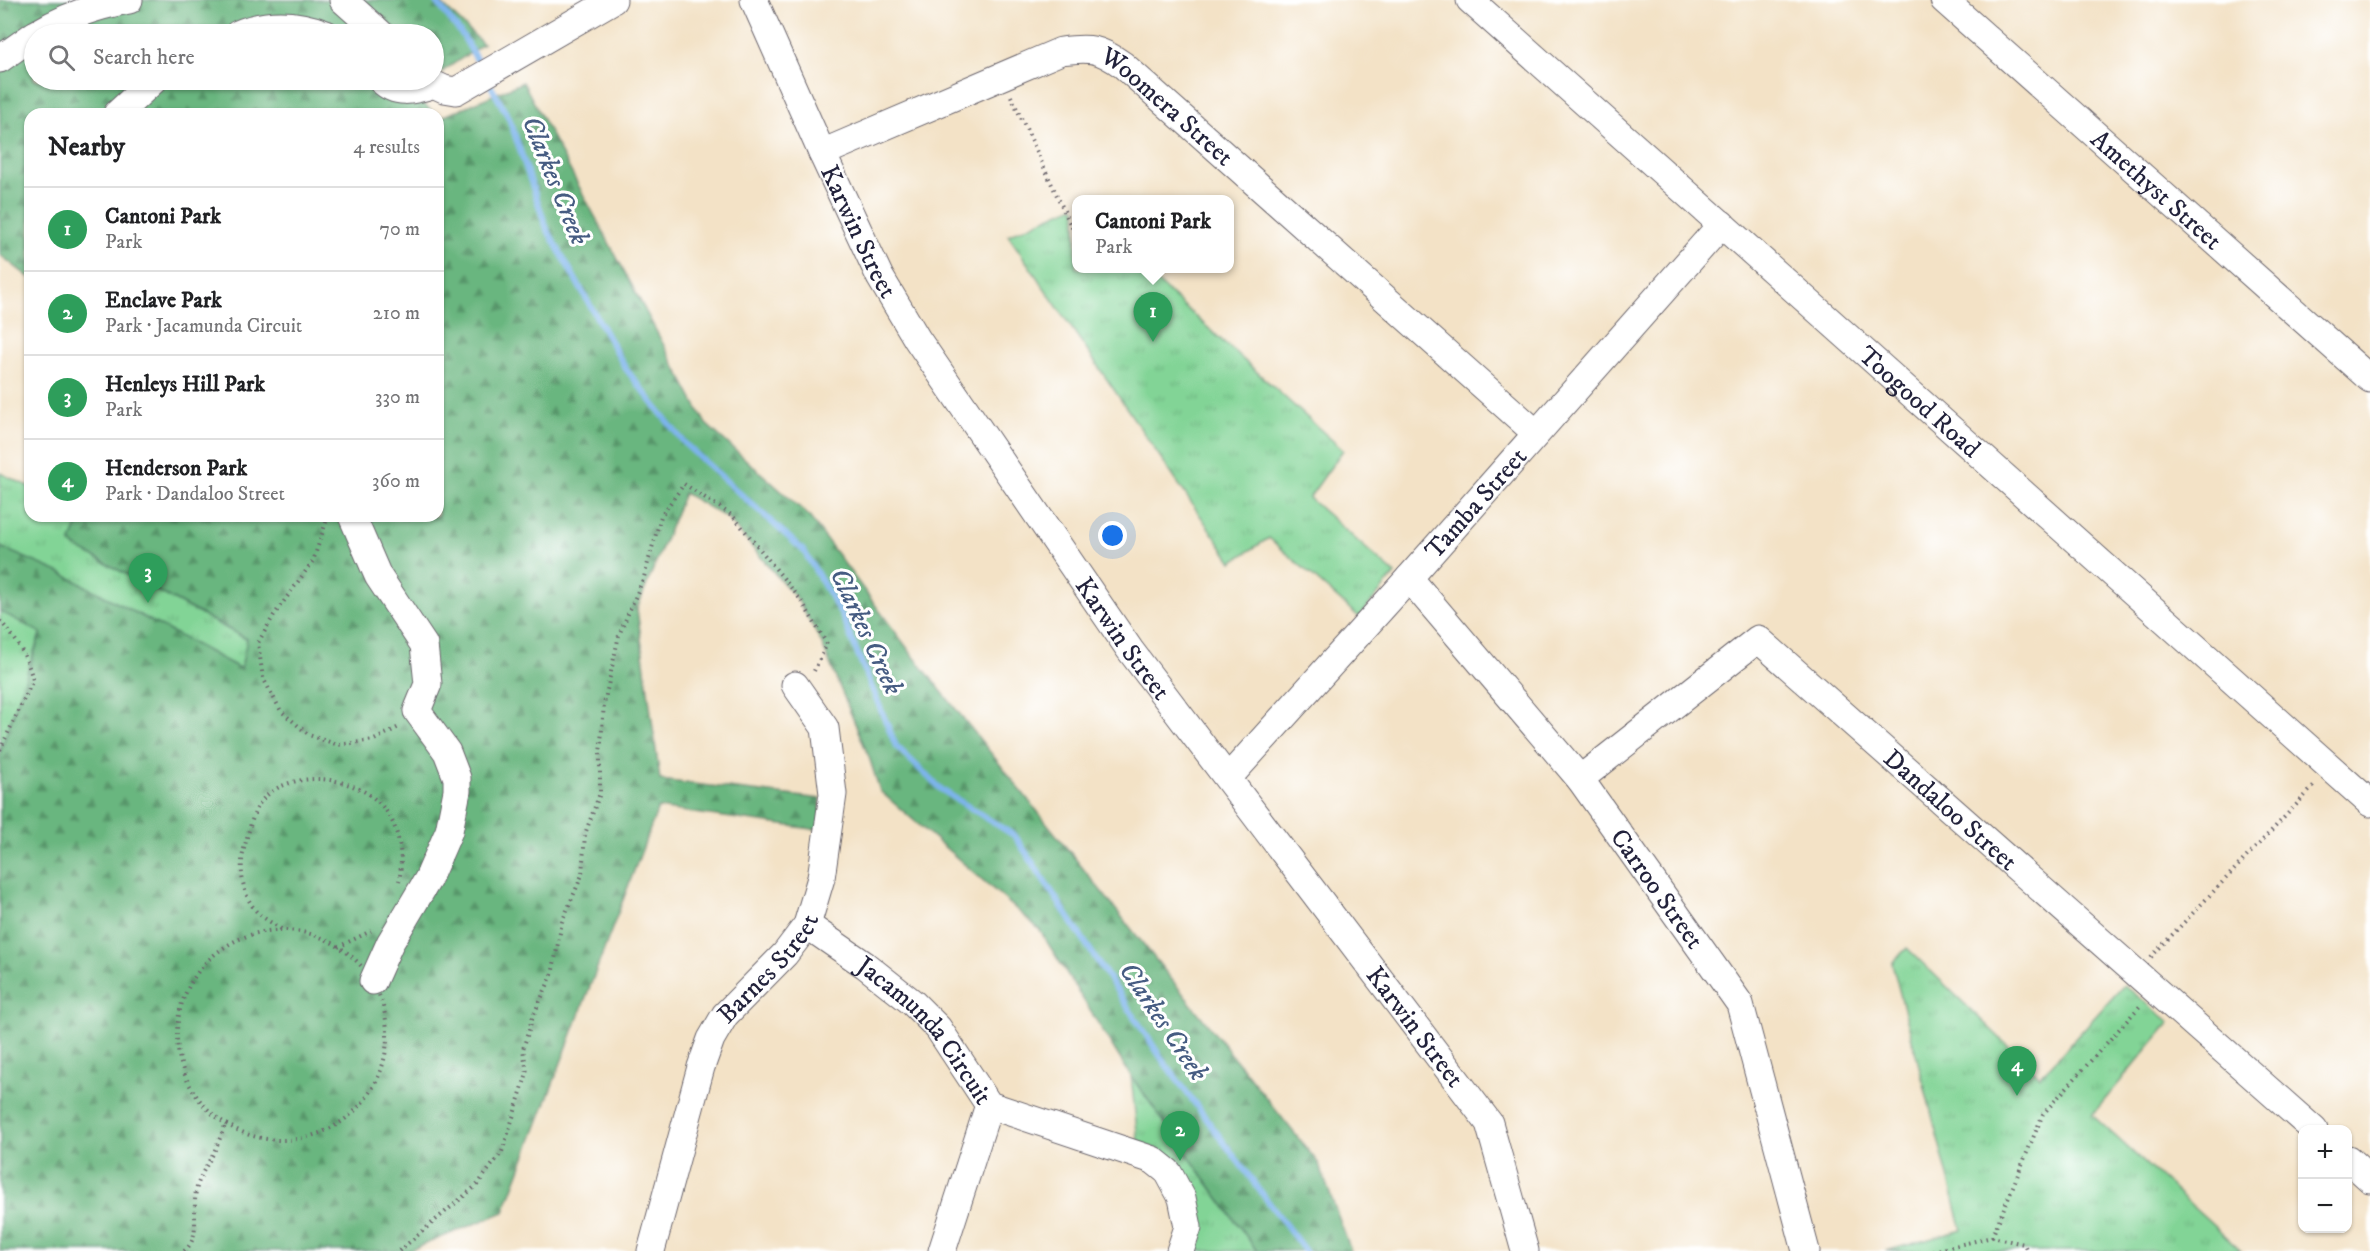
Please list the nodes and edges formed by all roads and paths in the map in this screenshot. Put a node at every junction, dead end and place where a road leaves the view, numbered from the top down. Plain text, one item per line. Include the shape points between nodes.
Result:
1 (129, 0) edge
2 (343, 0) edge
3 (613, 0) edge
4 (754, 0) edge
5 (1944, 0) edge
6 (1488, 6) edge
7 (58, 24) edge
8 (370, 24) edge
9 (24, 43) edge
10 (0, 59) edge
11 (1001, 77) junction
12 (444, 86) edge
13 (143, 90) edge
14 (400, 90) edge
15 (422, 90) edge
16 (124, 108) edge
17 (822, 153) junction
18 (1722, 224) junction
19 (1072, 228) dead end
20 (2370, 379) edge
21 (1536, 433) junction
22 (326, 522) edge
23 (355, 522) edge
24 (1409, 578) junction
25 (0, 621) edge
26 (798, 690) joint
27 (417, 711) junction
28 (0, 750) edge
29 (2331, 768) junction
30 (1228, 778) junction
31 (1580, 779) junction
32 (2370, 803) edge
33 (397, 887) dead end
34 (377, 925) dead end
35 (807, 925) junction
36 (282, 930) junction
37 (338, 947) junction
38 (373, 981) junction
39 (2145, 981) junction
40 (989, 1105) junction
41 (226, 1123) junction
42 (2308, 1125) edge
43 (2352, 1163) edge
44 (2370, 1179) edge
45 (1992, 1237) junction
46 (184, 1251) edge
47 (399, 1251) edge
48 (651, 1251) edge
49 (942, 1251) edge
50 (1180, 1251) edge
51 (1525, 1251) edge
52 (1806, 1251) edge
53 (1933, 1251) edge
54 (2027, 1251) edge

1 - 7 street
2 - 8 street
3 - 12 street via 504,64
4 - 17 street, Karwin Street
5 - 20 street, Amethyst Street
6 - 18 street, Toogood Road
9 - 10 street
11 - 17 street, Woomera Street
11 - 19 path
11 - 21 street, Woomera Street via 1061,51 1084,48 1104,52 1141,80
13 - 16 street
14 - 15 street
17 - 30 street, Karwin Street via 880,277 917,339 1130,650
18 - 21 street, Tamba Street
18 - 29 street, Toogood Road
21 - 24 street, Tamba Street
22 - 27 path via 313,561 258,643 263,678 281,711 309,735 338,745 374,740
23 - 27 street via 378,576 424,645 428,684
24 - 30 street, Tamba Street
24 - 31 street, Carroo Street
25 - 28 path via 27,658 33,680
26 - 35 street, Barnes Street via 825,728 832,794 821,878
26 - 47 path via 828,644 801,600 733,516 684,484 662,516 644,577 619,635 604,704 600,794 585,834 582,875 562,922 552,975 523,1049 527,1073 502,1152 477,1185
27 - 38 street via 447,752 457,778 457,791 449,831 428,879 390,943
29 - 32 street, Toogood Road
29 - 39 path
30 - 51 street, Karwin Street via 1490,1123
31 - 39 street, Dandaloo Street via 1758,639
31 - 52 street, Carroo Street via 1740,1004
33 - 36 path via 402,858 395,829 383,807 363,790 321,778 301,778 262,800 242,856 242,881 253,908
34 - 37 path
35 - 40 street, Jacamunda Circuit via 921,1011 938,1028
35 - 48 street, Barnes Street via 785,954 725,1015 711,1039
36 - 37 path via 321,937
36 - 41 path via 254,932 223,946 198,970 182,1000 176,1033 180,1062 191,1088 209,1111
37 - 38 path
38 - 41 path via 385,1013 387,1047 377,1080 362,1104 341,1123 315,1135 287,1140 259,1138
39 - 42 street, Dandaloo Street
39 - 45 path via 2043,1114
40 - 49 street
40 - 50 street, Jacamunda Circuit via 1153,1160 1168,1172 1182,1198 1188,1227
41 - 46 path via 199,1177 197,1220 191,1245
43 - 44 street
45 - 53 path
45 - 54 path via 2024,1244

